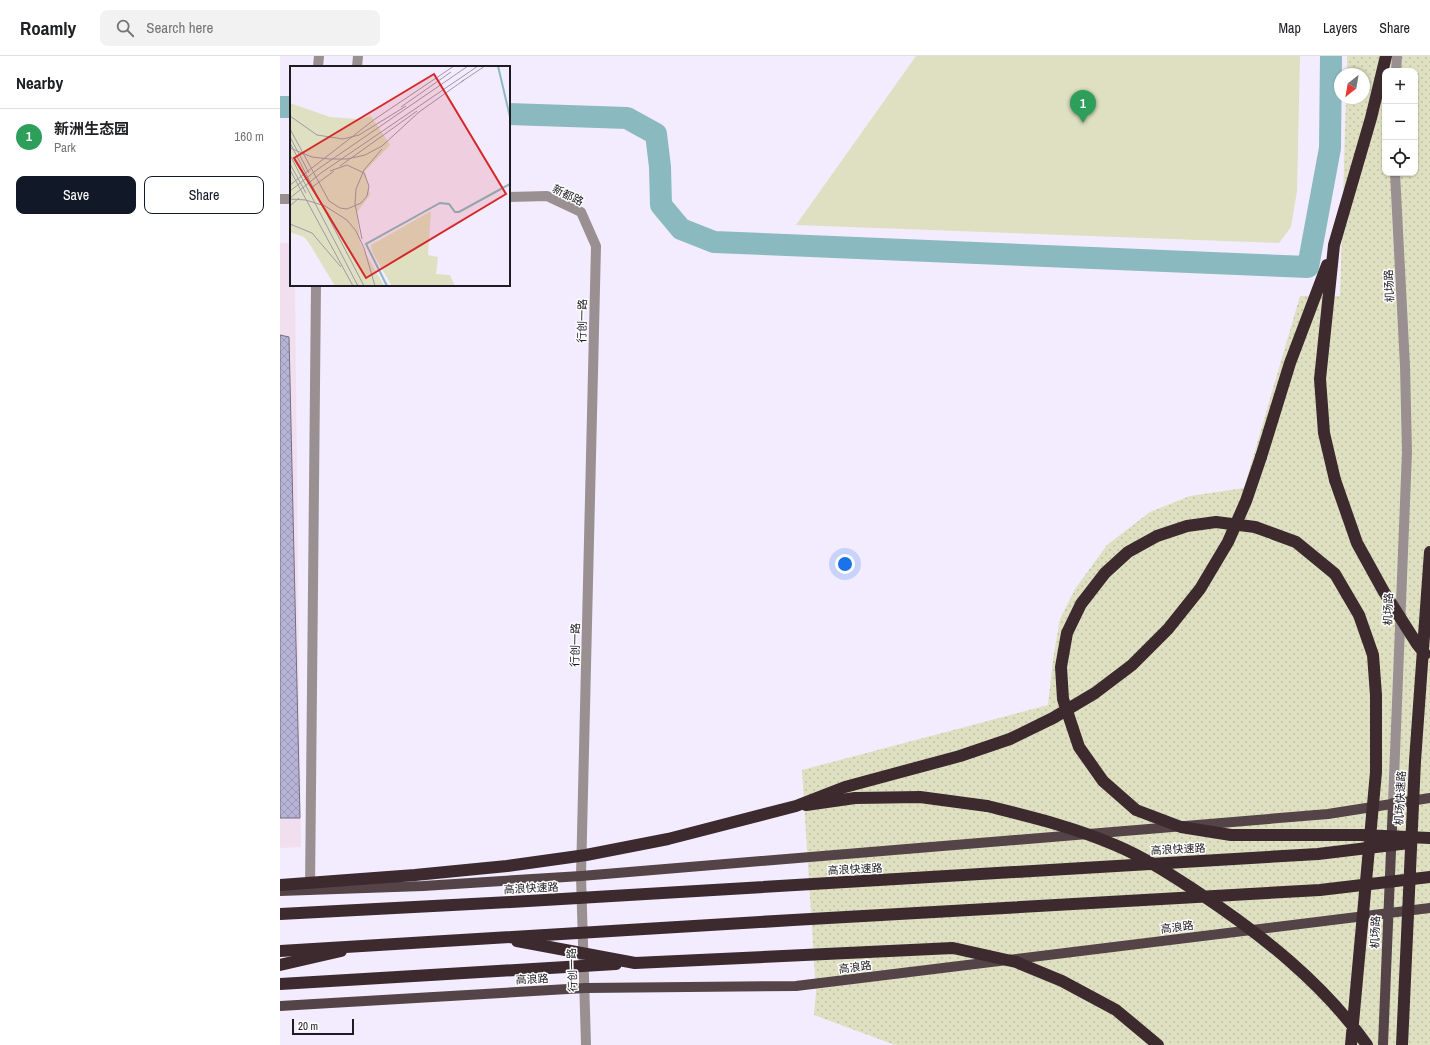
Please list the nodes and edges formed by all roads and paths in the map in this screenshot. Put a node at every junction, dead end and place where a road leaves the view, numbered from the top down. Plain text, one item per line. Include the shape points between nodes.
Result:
1 (1386, 56) edge
2 (1397, 56) edge
3 (1396, 68) edge
4 (1395, 176) edge
5 (510, 198) edge
6 (1334, 245) junction
7 (596, 246) joint
8 (316, 286) edge
9 (1430, 552) edge
10 (1430, 660) edge
11 (1430, 798) edge
12 (1393, 803) junction
13 (796, 806) junction
14 (1430, 839) edge
15 (581, 876) junction
16 (1430, 877) edge
17 (280, 885) edge
18 (310, 890) junction
19 (280, 891) edge
20 (1430, 908) edge
21 (280, 914) edge
22 (1388, 914) junction
23 (498, 937) junction
24 (363, 946) junction
25 (280, 951) edge
26 (635, 963) junction
27 (280, 965) edge
28 (280, 984) edge
29 (585, 988) junction
30 (280, 1006) edge
31 (586, 1045) edge
32 (1158, 1045) edge
33 (1350, 1045) edge
34 (1367, 1045) edge
35 (1383, 1045) edge
36 (1402, 1045) edge

1 - 6 highway
2 - 3 street
4 - 12 street, 机场路 via 1404,345 1406,452
5 - 7 street, 新都路 via 547,196 580,212
6 - 10 highway, bridge via 1320,379 1324,433 1335,480 1357,543 1384,592
6 - 13 highway, bridge via 1290,363 1246,501 1228,542 1200,589 1168,629 1132,664 1095,693 1010,739 960,756 845,787
7 - 15 street, 行创一路
8 - 18 street
9 - 36 highway, 机场快速路, bridge via 1415,761
11 - 12 main road
12 - 15 main road via 1328,814
12 - 22 main road, 机场路
13 - 17 highway, bridge via 668,839 586,855 507,866
13 - 34 highway, bridge via 855,798 920,796 995,808 1062,824 1116,845 1171,875 1275,948 1318,988
14 - 21 highway, 高浪快速路, bridge via 1318,854
14 - 33 highway, bridge via 1392,836 1370,836 1362,835 1231,835 1181,827 1136,810 1103,781 1079,747 1064,699 1061,668 1067,633 1081,604 1105,573 1128,552 1157,536 1187,526 1216,522 1255,527 1296,542 1335,574 1359,615 1373,655 1376,695 1376,772 1370,826 1370,834 1369,842 1368,850
15 - 18 main road
15 - 29 street, 行创一路
16 - 23 highway, bridge via 1320,890
18 - 19 main road
20 - 22 main road, 高浪路
22 - 29 main road, 高浪路 via 796,986
22 - 35 main road, 机场路
23 - 24 highway, bridge
23 - 26 highway, bridge
24 - 25 highway, bridge
24 - 27 highway, bridge
26 - 28 highway, bridge
26 - 32 highway, bridge via 953,948 1016,962 1062,981 1116,1010
29 - 30 main road, 高浪路
29 - 31 street, 行创一路

